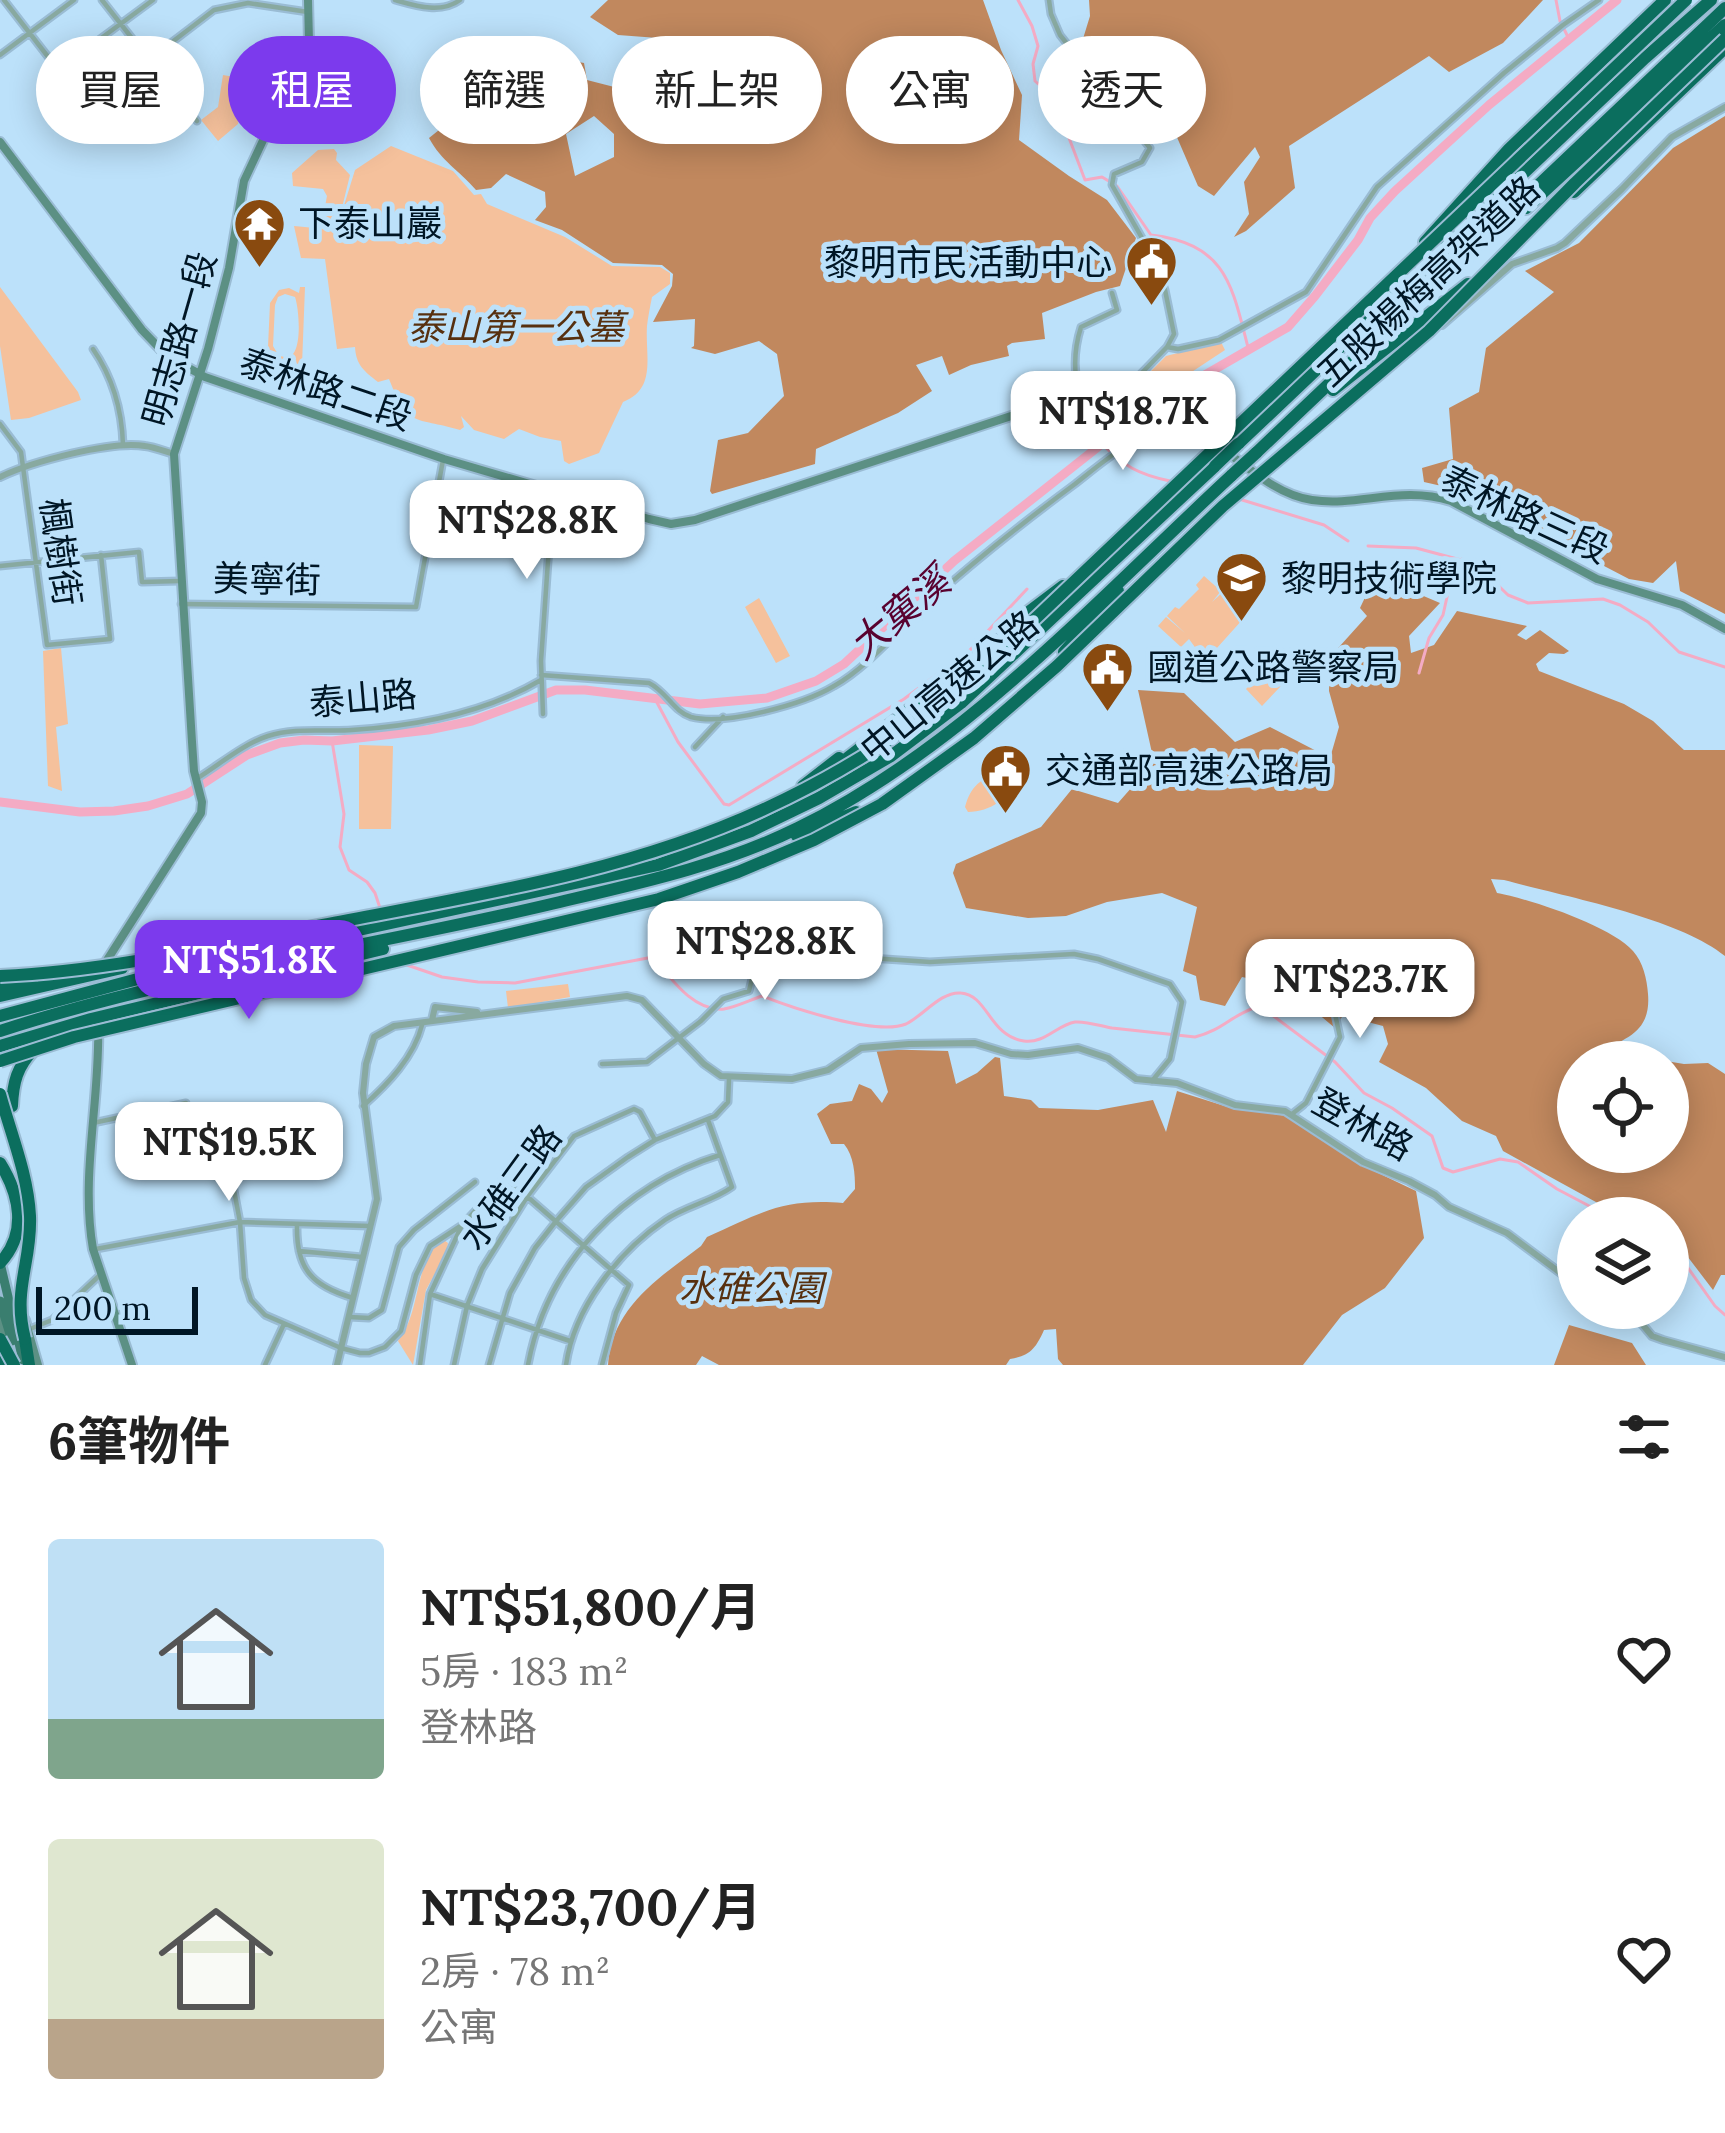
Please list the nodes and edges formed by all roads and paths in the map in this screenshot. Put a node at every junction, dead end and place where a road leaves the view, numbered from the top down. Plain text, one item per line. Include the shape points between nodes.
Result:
1 (4, 0) edge
2 (74, 0) edge
3 (102, 0) edge
4 (153, 0) edge
5 (308, 0) edge
6 (395, 0) edge
7 (460, 0) edge
8 (1049, 0) edge
9 (1599, 0) edge
10 (1665, 0) edge
11 (1699, 1) edge
12 (1725, 8) edge
13 (310, 12) junction
14 (120, 24) junction
15 (1725, 25) edge
16 (29, 33) junction
17 (104, 36) edge
18 (129, 36) edge
19 (180, 36) edge
20 (36, 42) edge
21 (1725, 44) edge
22 (0, 55) edge
23 (1725, 107) edge
24 (0, 142) edge
25 (1455, 265) junction
26 (1112, 292) dead end
27 (1344, 335) junction
28 (1167, 347) junction
29 (93, 349) dead end
30 (200, 374) junction
31 (1137, 386) junction
32 (1079, 394) junction
33 (0, 424) edge
34 (1191, 426) junction
35 (1280, 431) junction
36 (1236, 443) junction
37 (122, 446) junction
38 (174, 454) junction
39 (444, 459) junction
40 (1213, 464) junction
41 (22, 466) junction
42 (1260, 476) junction
43 (0, 477) edge
44 (553, 490) junction
45 (1171, 498) junction
46 (1159, 543) junction
47 (101, 555) junction
48 (35, 562) junction
49 (0, 566) edge
50 (180, 581) junction
51 (181, 604) junction
52 (1725, 629) edge
53 (541, 678) junction
54 (922, 700) junction
55 (932, 713) dead end
56 (542, 714) dead end
57 (723, 717) junction
58 (695, 747) dead end
59 (196, 779) junction
60 (775, 808) junction
61 (712, 842) junction
62 (716, 862) junction
63 (658, 865) junction
64 (385, 921) junction
65 (393, 943) junction
66 (736, 961) dead end
67 (756, 962) junction
68 (389, 965) dead end
69 (101, 969) dead end
70 (1440, 984) dead end
71 (0, 986) edge
72 (0, 1016) edge
73 (95, 1020) junction
74 (422, 1022) junction
75 (0, 1031) edge
76 (99, 1034) junction
77 (679, 1038) junction
78 (0, 1046) edge
79 (0, 1060) edge
80 (602, 1064) dead end
81 (730, 1077) junction
82 (1152, 1081) junction
83 (0, 1094) edge
84 (186, 1103) dead end
85 (363, 1106) junction
86 (1292, 1114) junction
87 (708, 1120) junction
88 (94, 1124) junction
89 (655, 1140) junction
90 (721, 1155) junction
91 (0, 1163) edge
92 (0, 1172) edge
93 (476, 1182) dead end
94 (233, 1185) dead end
95 (527, 1197) junction
96 (557, 1220) junction
97 (240, 1222) junction
98 (18, 1223) junction
99 (462, 1225) junction
100 (297, 1226) junction
101 (370, 1226) junction
102 (583, 1244) junction
103 (93, 1250) junction
104 (298, 1251) junction
105 (362, 1257) junction
106 (1, 1266) edge
107 (612, 1268) junction
108 (1557, 1270) edge
109 (101, 1274) junction
110 (430, 1294) junction
111 (353, 1298) junction
112 (0, 1301) edge
113 (467, 1306) junction
114 (349, 1317) junction
115 (0, 1319) edge
116 (502, 1319) junction
117 (284, 1324) junction
118 (537, 1329) junction
119 (1646, 1329) edge
120 (27, 1334) junction
121 (0, 1339) edge
122 (570, 1342) junction
123 (341, 1348) junction
124 (369, 1353) junction
125 (0, 1356) edge
126 (1725, 1357) edge
127 (19, 1365) edge
128 (132, 1365) edge
129 (265, 1365) edge
130 (337, 1365) edge
131 (370, 1365) edge
132 (420, 1365) edge
133 (454, 1365) edge
134 (489, 1365) edge
135 (528, 1365) edge
136 (566, 1365) edge
137 (602, 1365) edge

1 - 16 street
2 - 16 street
3 - 14 street
4 - 14 street
5 - 13 main road, 明志路一段
6 - 7 street via 423,8
8 - 28 street via 1068,46 1150,148 1112,183 1160,273 1175,329
9 - 28 street via 1387,178 1306,292 1208,344
10 - 27 highway via 1509,149
11 - 27 highway
11 - 36 highway, 中山高速公路
11 - 71 highway, 五股楊梅高架道路, bridge via 961,686 842,767 764,809 626,860
12 - 25 highway, 中山高速公路
13 - 19 street via 235,5 214,10
13 - 30 main road, 明志路一段 via 304,56 244,181
14 - 17 street
14 - 18 street
15 - 25 highway
16 - 20 street
16 - 22 street
21 - 35 highway via 1504,256
21 - 79 highway, 五股楊梅高架道路, bridge via 1429,331 1223,506 1006,712 881,804 814,840 658,899
23 - 42 street via 1678,132 1564,243 1512,264
24 - 30 main road, 泰林路二段 via 151,340
25 - 35 highway, 中山高速公路
26 - 32 street via 1118,310 1078,336
27 - 36 highway
28 - 31 street
29 - 37 street via 117,400
30 - 38 main road, 明志路一段
30 - 39 main road, 泰林路二段
31 - 32 main road, 泰林路二段
31 - 34 main road, 泰林路三段
32 - 44 main road, 泰林路二段 via 679,524
33 - 41 street, 楓樹街
34 - 42 main road, 泰林路三段
34 - 57 street via 1136,439 1059,495 838,685 798,703
35 - 46 highway, 中山高速公路, bridge
36 - 40 highway, 中山高速公路, bridge
37 - 38 street
37 - 41 street
38 - 50 main road, 明志路一段
39 - 44 main road, 泰林路二段
39 - 51 street, 美寧街 via 416,607
40 - 45 highway
40 - 63 highway, 中山高速公路 via 962,704 891,756 751,830
41 - 43 street
41 - 48 street, 楓樹街
42 - 52 main road, 泰林路三段 via 1315,500 1408,493 1451,501 1598,579 1682,605
44 - 53 street
45 - 54 highway
45 - 60 highway
46 - 62 highway, 中山高速公路 via 934,745 827,814
46 - 62 highway via 996,728 885,800
47 - 48 street
47 - 48 street, 楓樹街 via 110,639 46,645
47 - 50 street via 140,552 142,582
48 - 49 street
50 - 51 main road, 明志路一段
51 - 59 main road, 明志路一段
53 - 56 street
53 - 57 street, 泰山路 via 649,683 691,717
53 - 59 street, 泰山路 via 510,698 428,720 263,737
54 - 55 highway
54 - 60 highway
57 - 58 street
59 - 69 main road, 明志路一段 via 196,823
60 - 61 highway
61 - 63 highway
61 - 64 highway
62 - 65 highway, 中山高速公路
63 - 64 highway, 中山高速公路
64 - 71 highway
64 - 72 highway, 中山高速公路
65 - 73 highway
65 - 75 highway, 中山高速公路 via 161,986
66 - 67 street
67 - 77 street via 749,991 723,999
67 - 82 street via 1098,959 1170,984 1182,1002 1170,1059
68 - 76 street
70 - 86 street via 1365,1005 1326,987 1302,959 1340,1037 1306,1103
73 - 76 main road
73 - 78 highway
73 - 120 highway, bridge via 53,1033 14,1079 34,1215 22,1297
74 - 77 street via 634,997
74 - 85 street via 412,1052
74 - 85 street via 374,1037
76 - 88 main road
77 - 80 street via 647,1062
77 - 81 street via 714,1073
81 - 82 street, 登林路 via 806,1078 861,1048 975,1043 1028,1055 1078,1048
81 - 87 street via 728,1102
82 - 86 street, 登林路
83 - 120 highway, bridge via 30,1217 18,1315
84 - 88 street
85 - 101 street via 377,1199
86 - 108 street, 登林路 via 1364,1162 1507,1233
87 - 89 street
87 - 90 street
88 - 103 main road
89 - 95 street, 水碓三路 via 634,1109 590,1128 574,1136
89 - 96 street via 586,1187
90 - 102 street via 640,1192
90 - 107 street via 732,1187 666,1220
91 - 98 highway
92 - 98 highway
93 - 114 street via 399,1247 382,1310
94 - 97 street
95 - 96 street
95 - 99 street via 500,1191
95 - 113 street, 水碓三路
96 - 102 street
96 - 116 street
97 - 100 street
97 - 103 street
97 - 117 street via 250,1300
98 - 106 highway
99 - 110 street
99 - 124 street via 430,1246 401,1331
100 - 101 street
100 - 104 street
101 - 105 street
102 - 107 street
102 - 118 street
103 - 109 main road
104 - 105 street
104 - 111 street via 312,1278
105 - 111 street
106 - 120 main road
106 - 127 main road
107 - 122 street
107 - 137 street via 629,1285
109 - 120 street
109 - 128 main road
110 - 113 street
110 - 132 street
111 - 114 street
112 - 127 main road
113 - 116 street
113 - 133 street, 水碓三路
114 - 123 street
115 - 127 main road
116 - 118 street
116 - 134 street
117 - 123 street
117 - 129 street
118 - 122 street
118 - 135 street
119 - 126 street
120 - 127 highway
121 - 127 highway, bridge
122 - 136 street
123 - 124 street
123 - 130 street
124 - 131 street
125 - 127 highway, bridge

